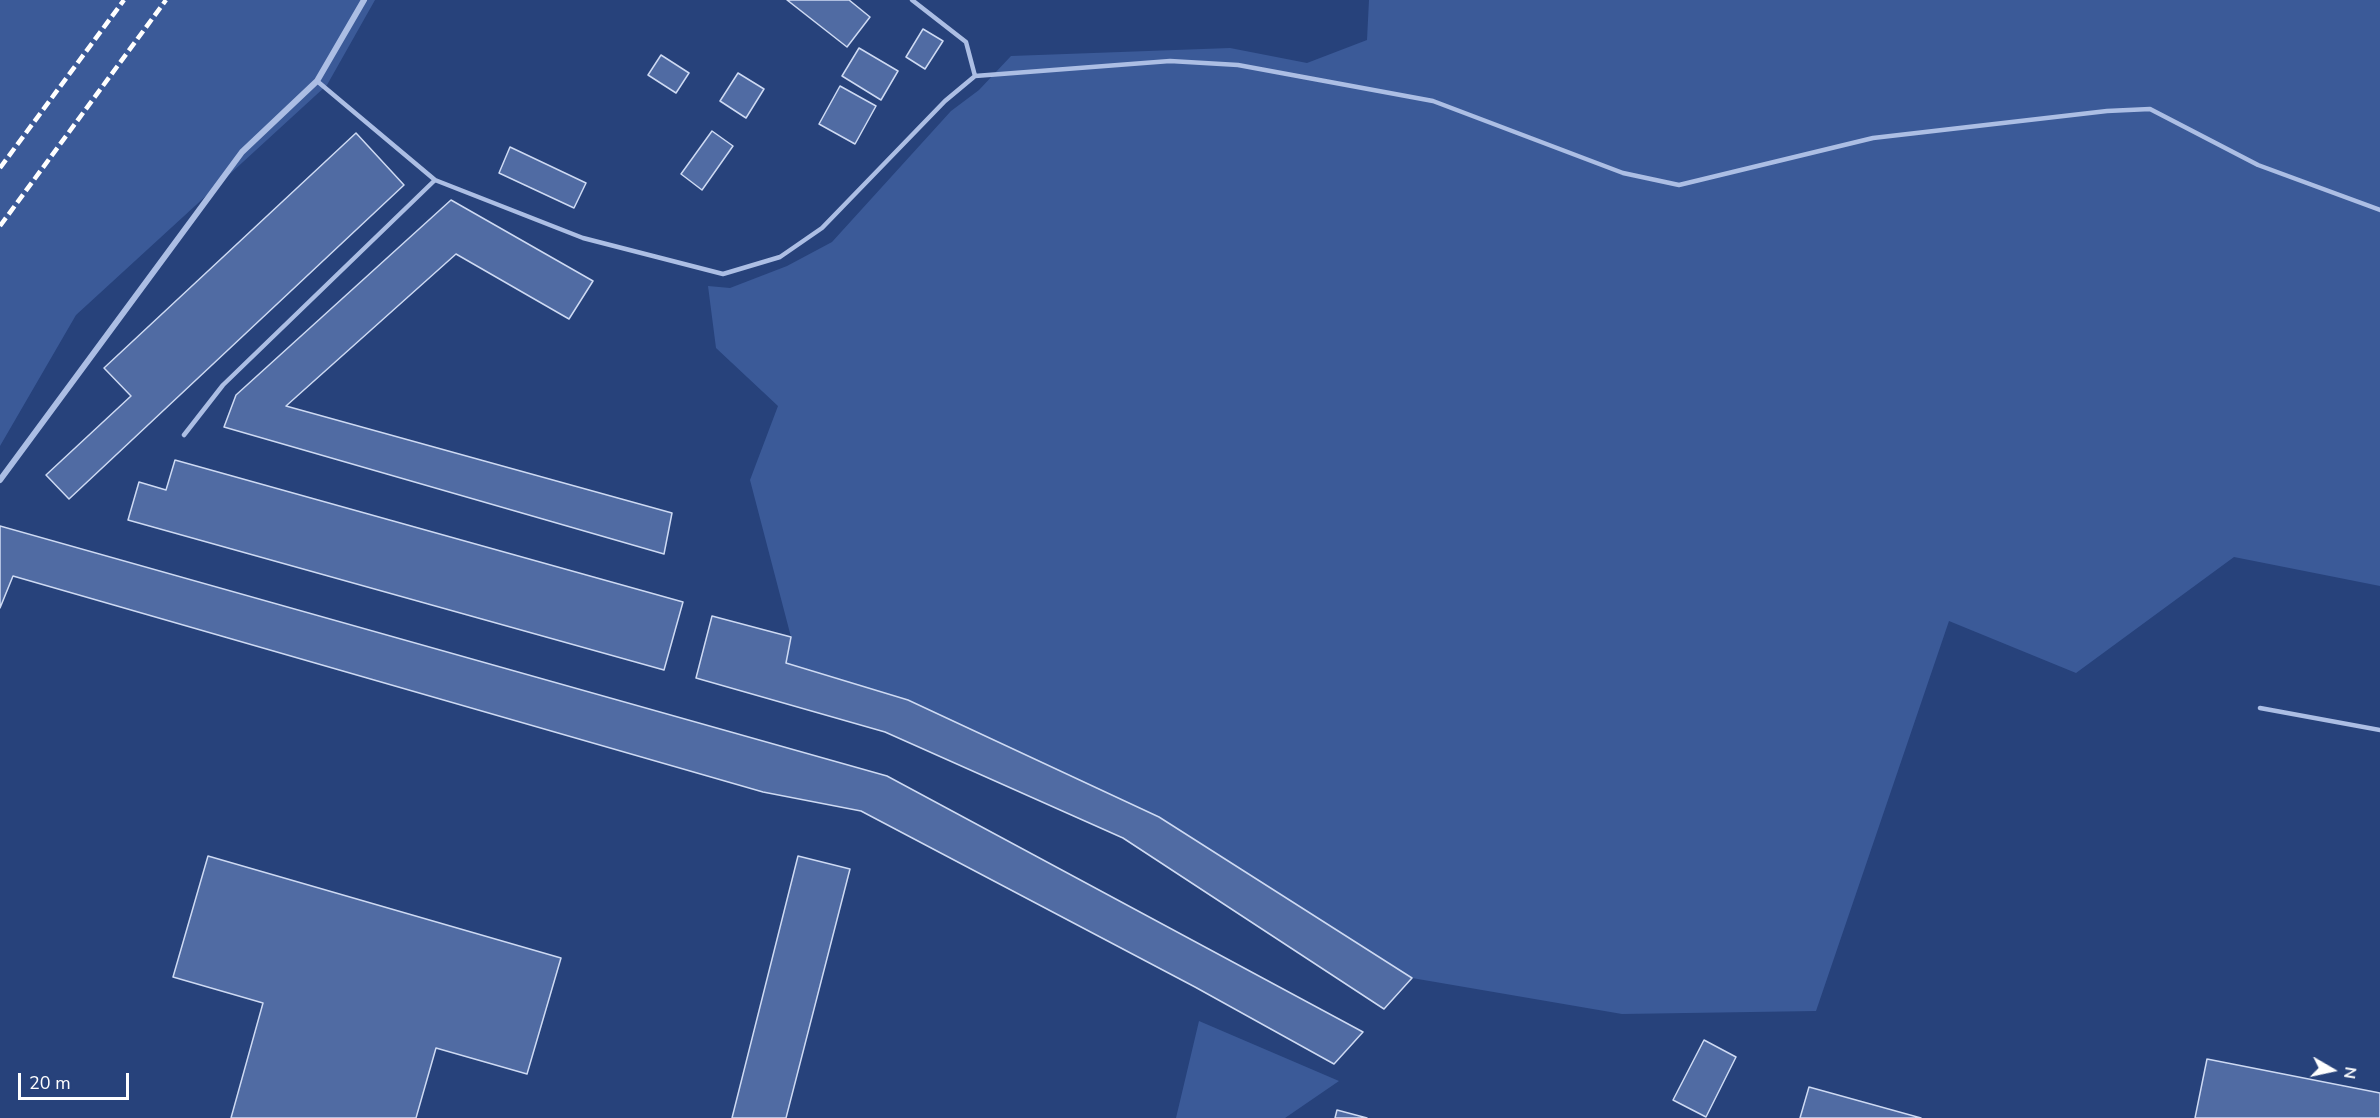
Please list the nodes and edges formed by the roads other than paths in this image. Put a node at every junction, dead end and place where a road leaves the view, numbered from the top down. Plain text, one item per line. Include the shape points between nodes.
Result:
1 (364, 0) edge
2 (912, 0) edge
3 (975, 76) junction
4 (317, 81) junction
5 (435, 180) junction
6 (2380, 210) edge
7 (184, 435) dead end
8 (0, 480) edge
9 (2260, 708) dead end
10 (2380, 730) edge

1 - 4 street
2 - 3 lane via 966,42
3 - 5 lane via 945,101 822,228 780,257 723,274 583,238
3 - 6 lane via 1170,61 1249,66 1434,101 1623,172 1678,185 1873,138 2150,109 2258,165
4 - 5 lane
4 - 8 street via 242,152
5 - 7 lane via 223,384
9 - 10 lane

